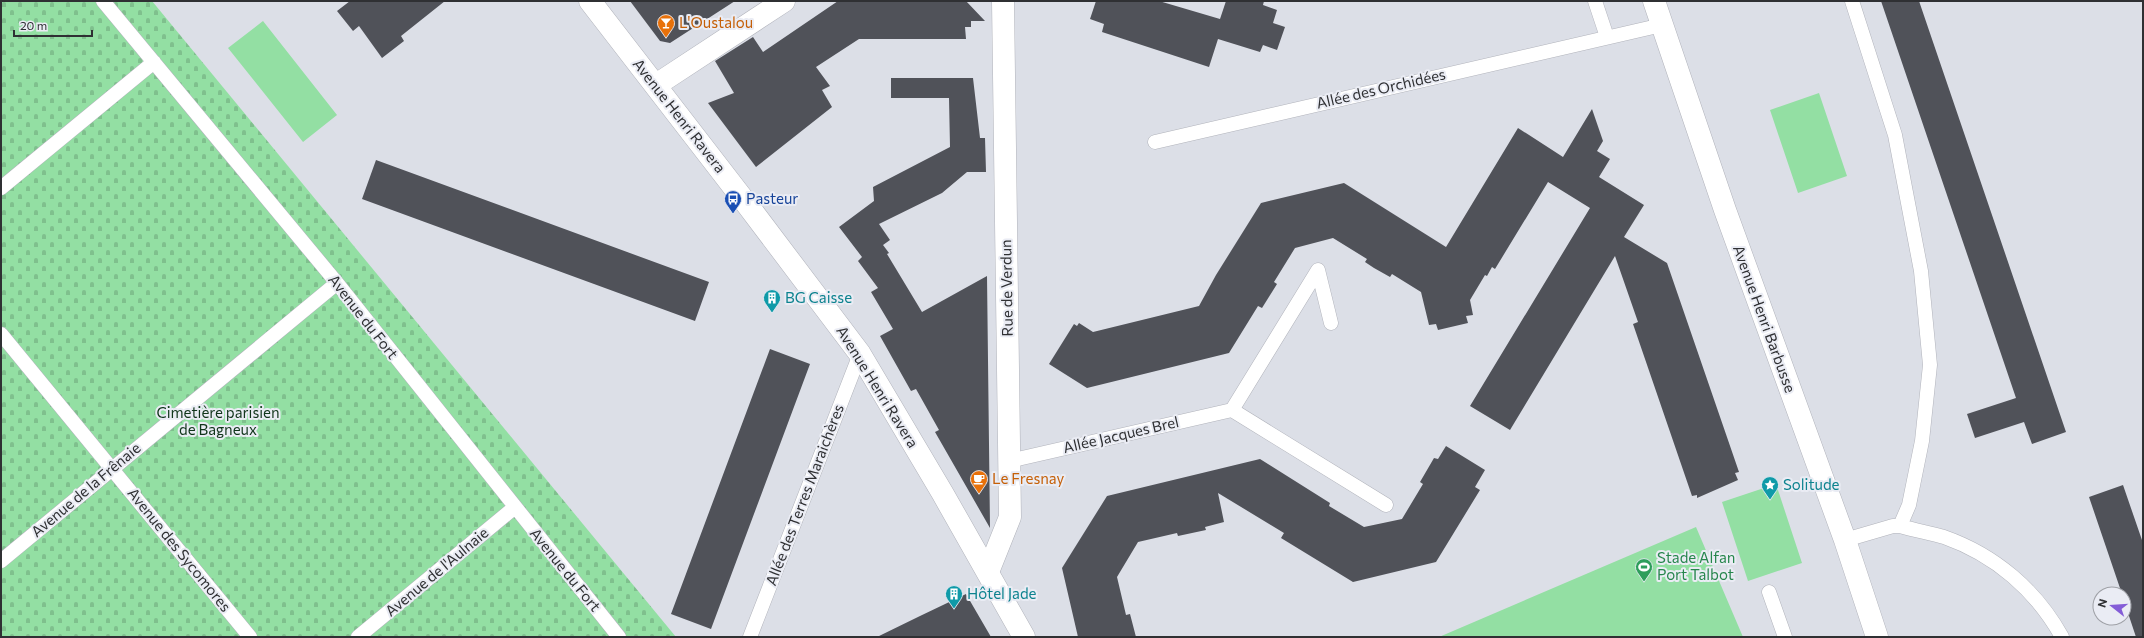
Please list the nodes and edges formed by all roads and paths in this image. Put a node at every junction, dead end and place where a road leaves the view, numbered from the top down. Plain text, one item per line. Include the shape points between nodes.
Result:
1 (103, 1) edge
2 (590, 1) edge
3 (784, 1) edge
4 (1004, 1) edge
5 (1595, 1) edge
6 (1654, 1) edge
7 (1852, 1) edge
8 (1662, 25) junction
9 (1607, 37) junction
10 (154, 62) junction
11 (656, 85) junction
12 (1155, 142) dead end
13 (1, 188) edge
14 (337, 283) junction
15 (1331, 323) dead end
16 (1, 334) edge
17 (860, 354) junction
18 (1232, 410) junction
19 (1010, 461) junction
20 (112, 469) junction
21 (1386, 505) dead end
22 (515, 507) junction
23 (1900, 526) junction
24 (1845, 540) junction
25 (1, 561) edge
26 (988, 572) junction
27 (1769, 592) dead end
28 (250, 637) edge
29 (358, 637) edge
30 (619, 637) edge
31 (750, 637) edge
32 (1024, 637) edge
33 (1785, 637) edge
34 (1877, 637) edge
35 (2062, 637) edge

1 - 10 lane, Avenue du Fort
2 - 11 street, Avenue Henri Ravera
3 - 11 street
4 - 19 street, Rue de Verdun
5 - 9 lane
6 - 8 street, Avenue Henri Barbusse
7 - 23 lane via 1894,135 1921,271 1930,365 1922,441 1908,505
8 - 9 lane, Allée des Orchidées
8 - 24 street, Avenue Henri Barbusse via 1725,210
9 - 12 lane, Allée des Orchidées
10 - 13 lane
10 - 14 lane, Avenue du Fort
11 - 17 street, Avenue Henri Ravera
14 - 20 lane, Avenue de la Frênaie
14 - 22 lane, Avenue du Fort
15 - 18 lane via 1318,270
16 - 20 lane, Avenue des Sycomores
17 - 26 street, Avenue Henri Ravera
17 - 31 lane, Allée des Terres Maraichères
18 - 19 lane, Allée Jacques Brel
18 - 21 lane
19 - 26 street, Rue de Verdun via 1010,517
20 - 25 lane, Avenue de la Frênaie
20 - 28 lane, Avenue des Sycomores
22 - 29 lane, Avenue de l'Aulnaie
22 - 30 lane, Avenue du Fort
23 - 24 lane
23 - 35 lane via 1944,538 1989,558 2023,584 2053,620
24 - 34 street, Avenue Henri Barbusse
26 - 32 street, Avenue Henri Ravera
27 - 33 lane

